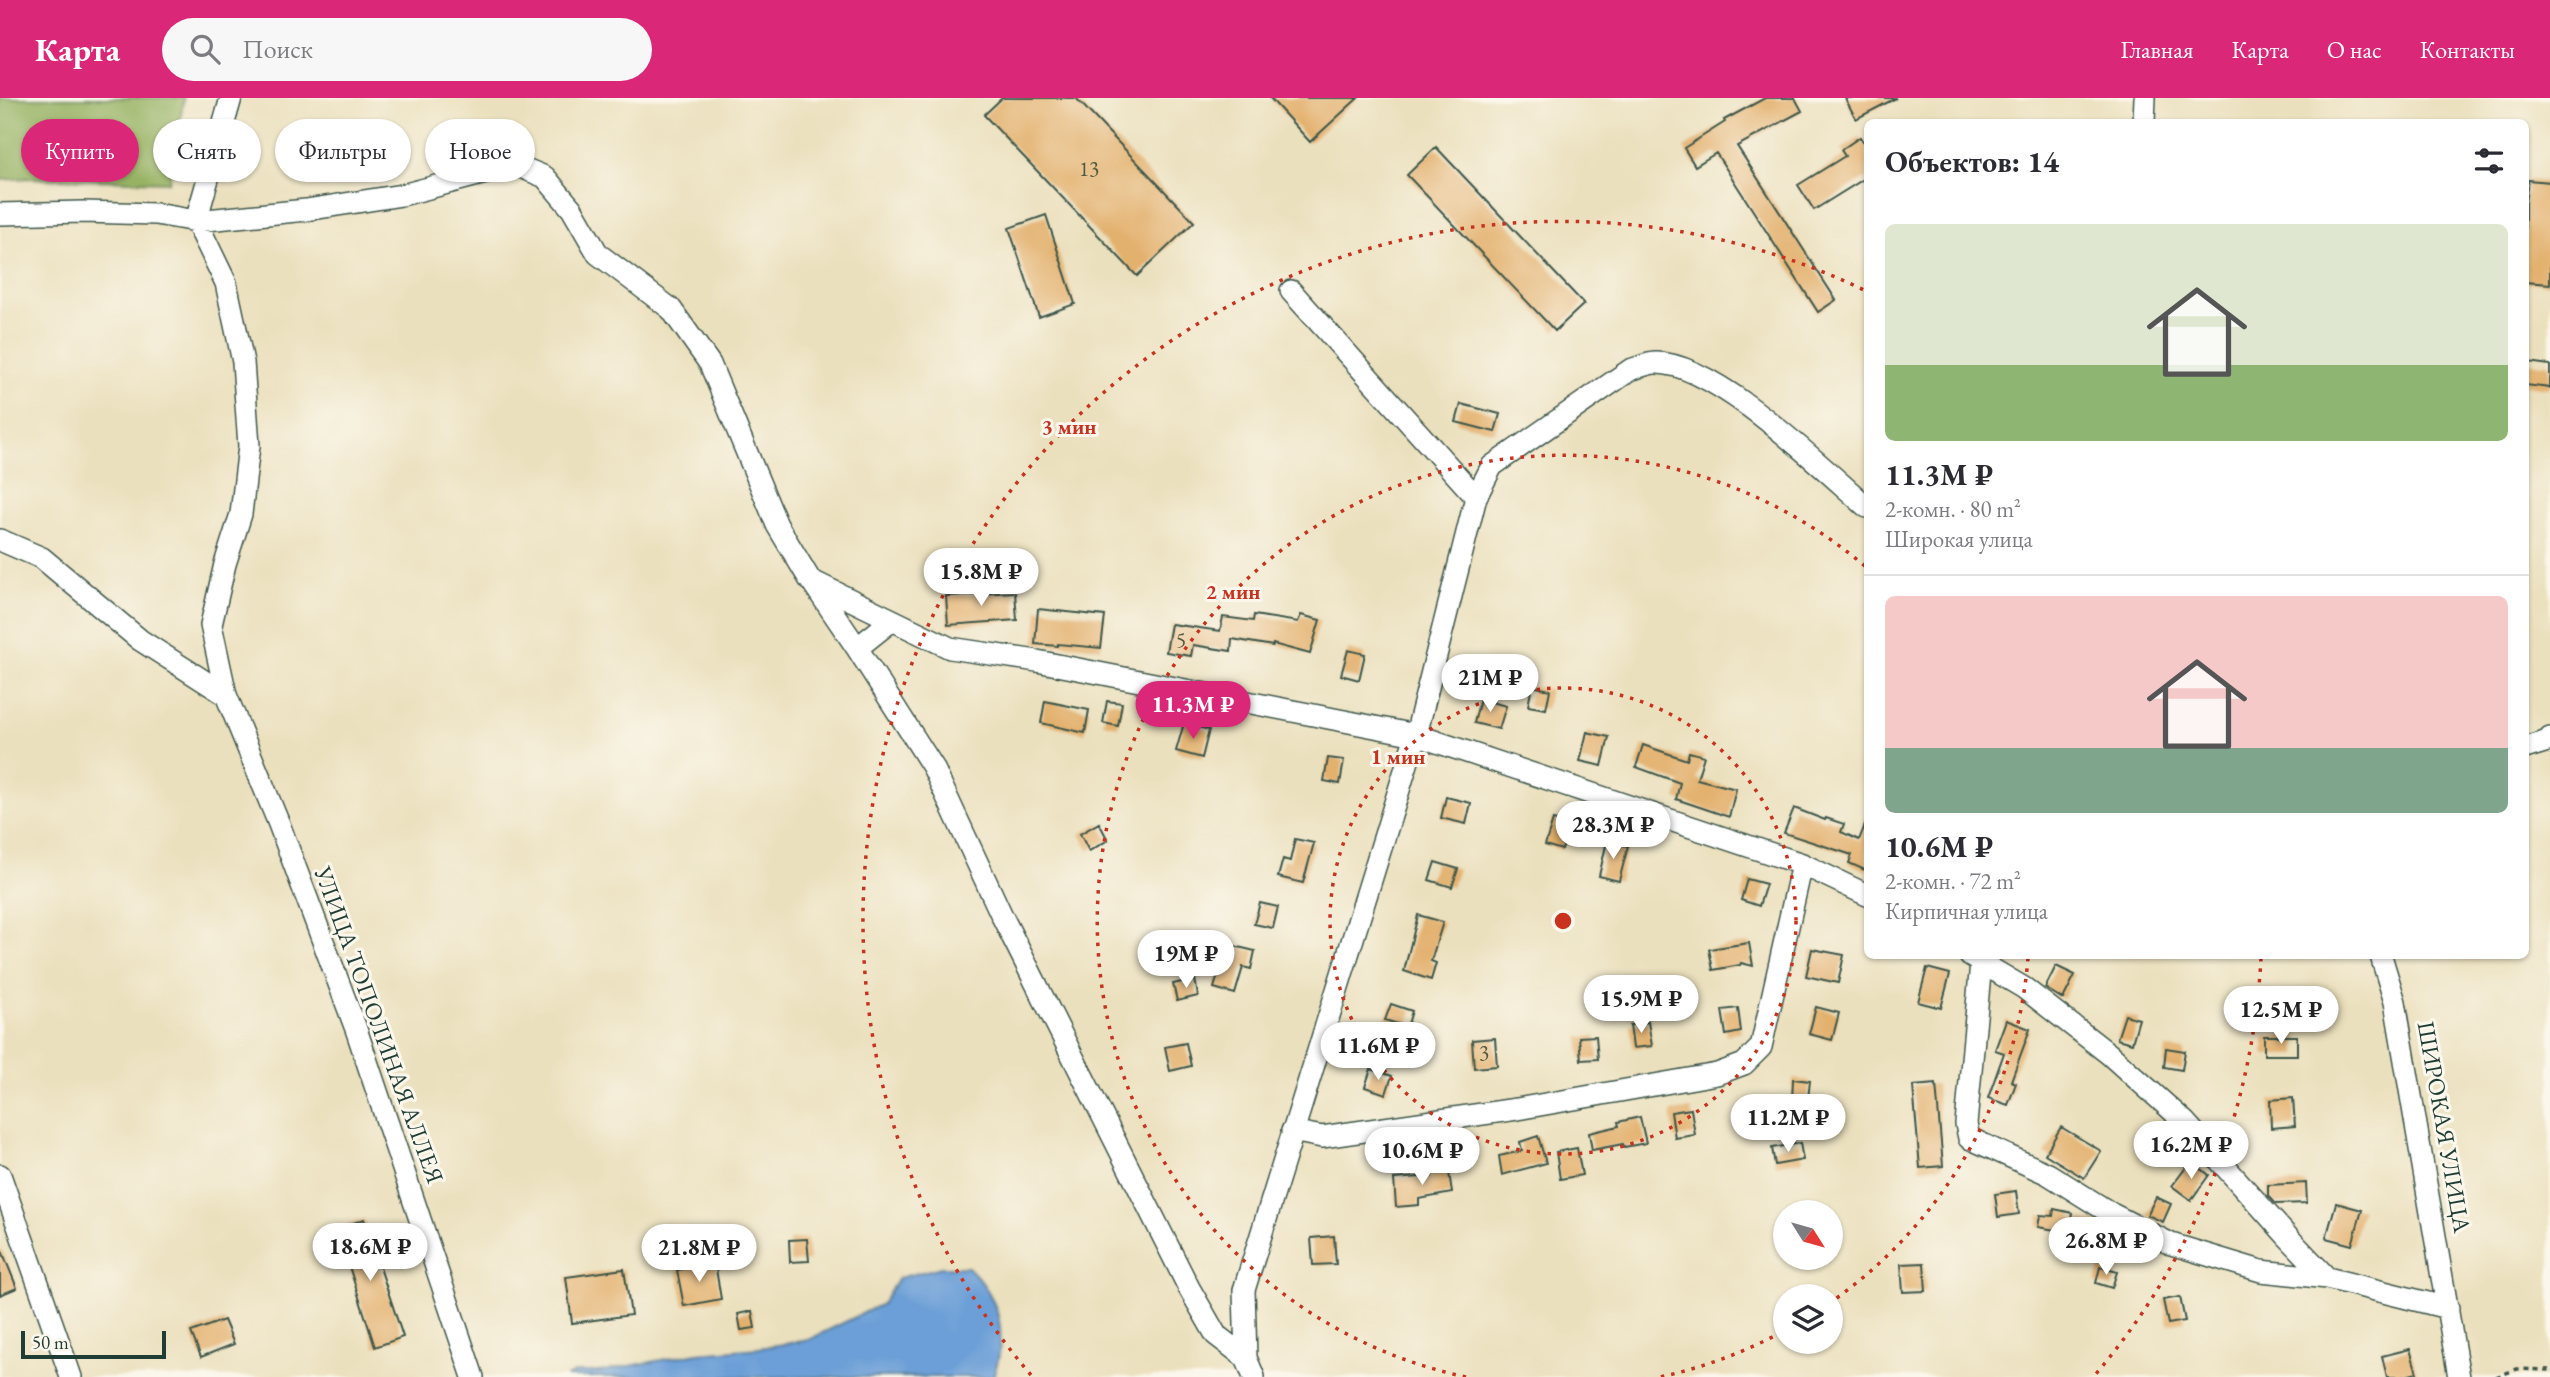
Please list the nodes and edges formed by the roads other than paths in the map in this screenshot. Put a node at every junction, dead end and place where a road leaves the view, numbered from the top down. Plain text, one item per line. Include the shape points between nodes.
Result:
1 (231, 98) edge
2 (2145, 98) edge
3 (2144, 119) edge
4 (0, 214) edge
5 (196, 221) junction
6 (1291, 291) dead end
7 (1476, 497) junction
8 (1864, 504) edge
9 (0, 540) edge
10 (810, 580) junction
11 (891, 621) junction
12 (858, 648) junction
13 (226, 695) junction
14 (1416, 735) junction
15 (2550, 738) edge
16 (2529, 747) edge
17 (1802, 864) junction
18 (1864, 894) edge
19 (1975, 959) edge
20 (2382, 959) edge
21 (1292, 1131) junction
22 (0, 1175) edge
23 (2327, 1278) junction
24 (2448, 1308) junction
25 (1250, 1368) edge
26 (71, 1377) edge
27 (473, 1377) edge
28 (2459, 1377) edge

1 - 5 street
2 - 3 street
4 - 5 street via 144,214
5 - 10 street via 402,195 516,165 545,177 572,209 598,254 671,309 710,364 777,525
5 - 13 street, УЛИЦА ТОПОЛИНАЯ АЛЛЕЯ via 226,283 243,362 249,446 241,514 211,625
6 - 7 street
7 - 8 street via 1492,466 1630,370 1655,363 1690,371 1736,396
7 - 14 street
9 - 13 street via 42,558 140,640
10 - 11 street
10 - 12 street
11 - 12 street
11 - 14 street via 950,648
12 - 25 street via 933,767 1002,916 1189,1289 1216,1335
13 - 27 street, УЛИЦА ТОПОЛИНАЯ АЛЛЕЯ via 356,1029
14 - 17 street
14 - 21 street
15 - 16 street
17 - 18 street
17 - 21 street via 1761,1047 1744,1064 1717,1074 1504,1111 1322,1137
19 - 23 street via 2024,988 2109,1054 2185,1122
19 - 23 street via 1969,1138 2049,1174 2171,1244 2261,1271
20 - 24 street, ШИРОКАЯ УЛИЦА via 2395,1002
21 - 25 street via 1244,1290
22 - 26 street
23 - 24 street
24 - 28 street, ШИРОКАЯ УЛИЦА

